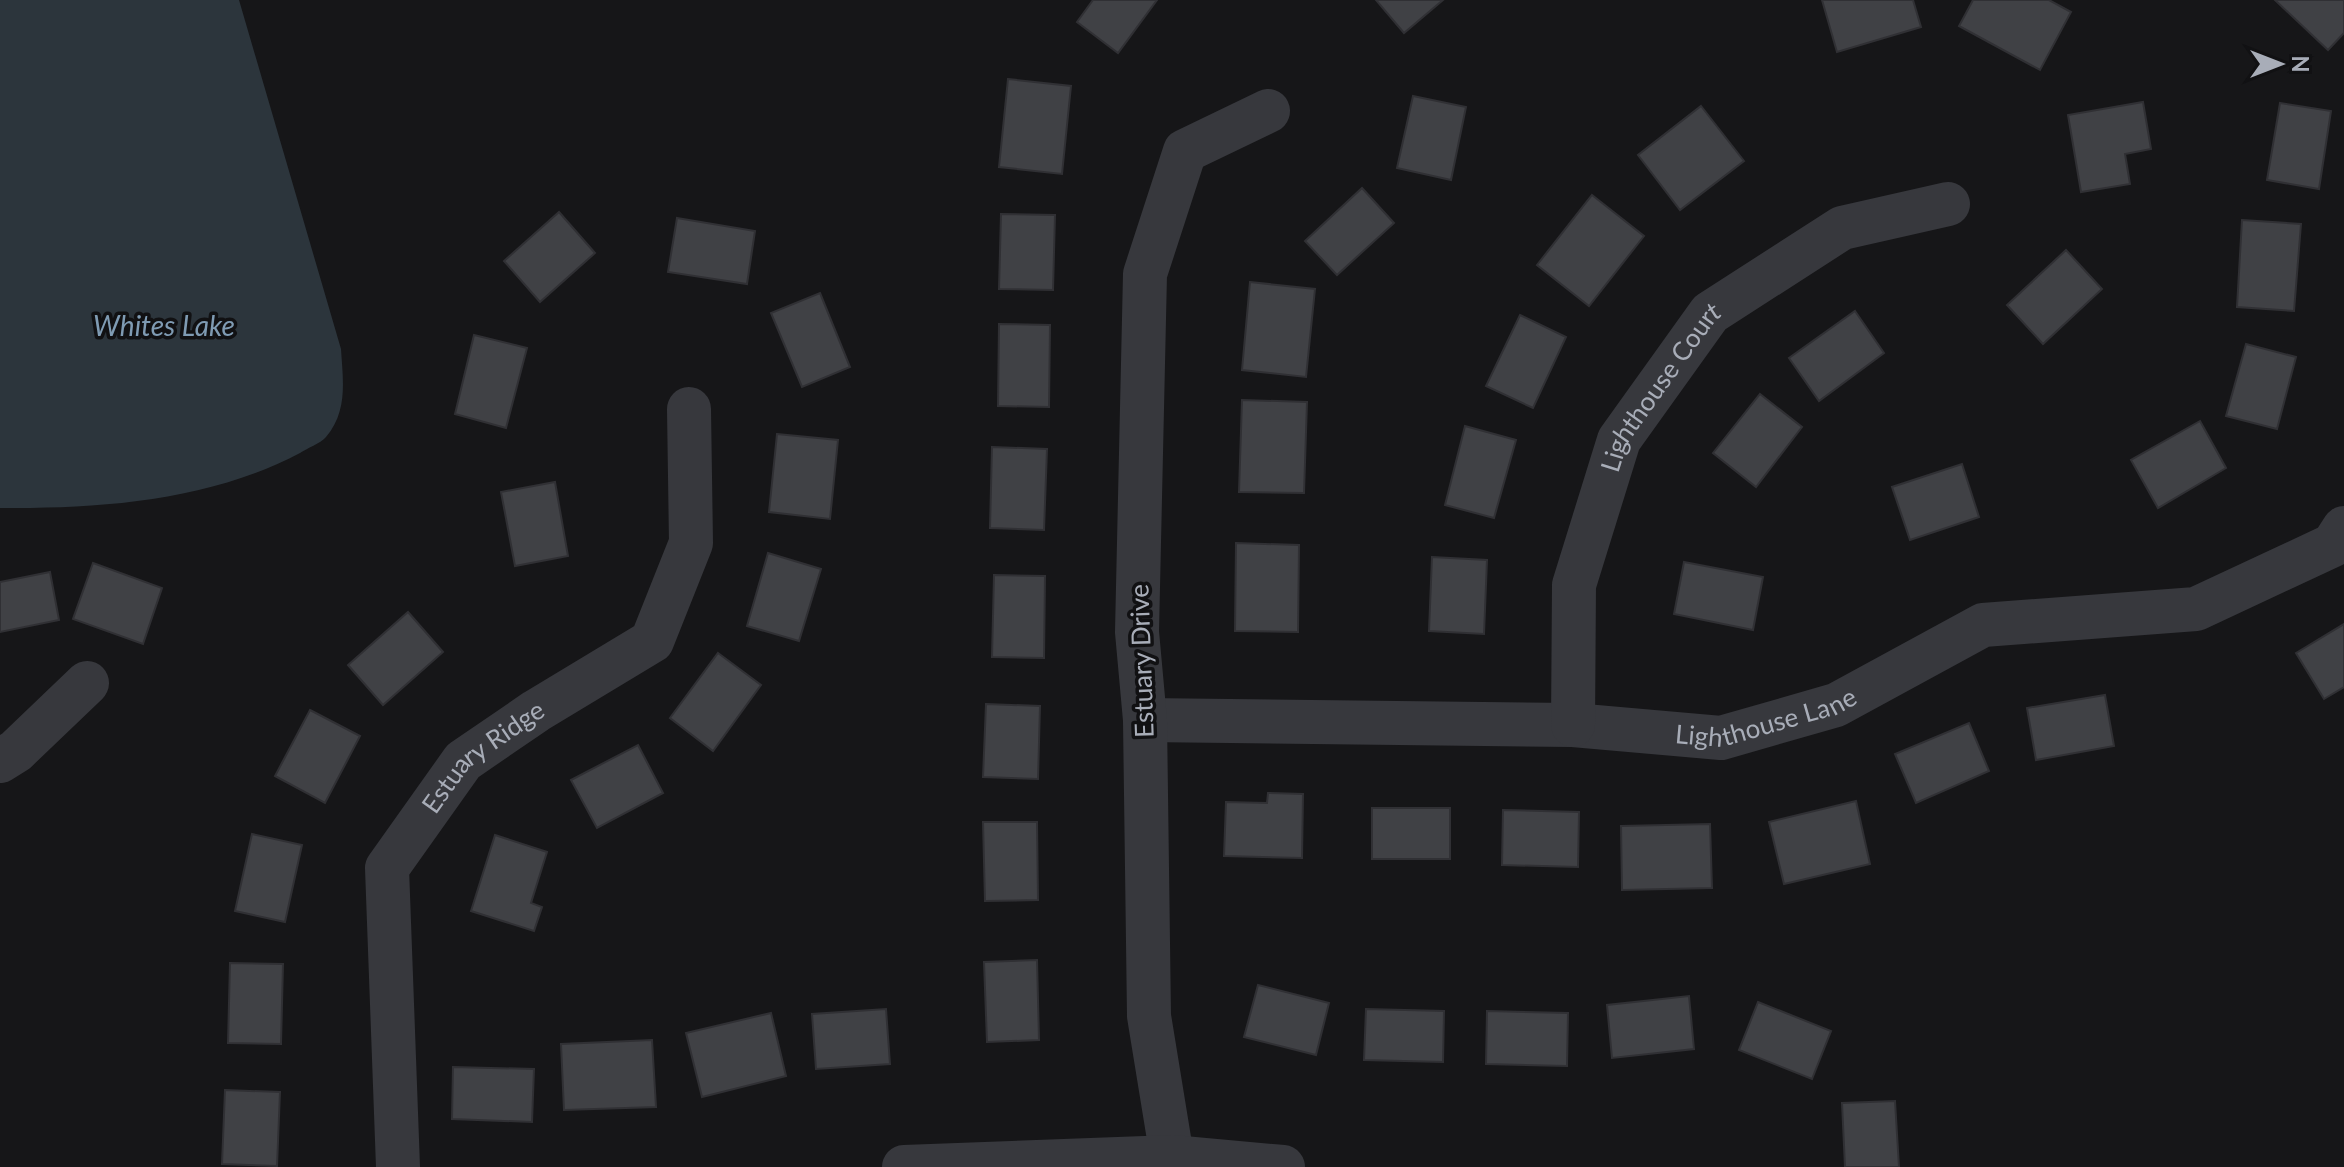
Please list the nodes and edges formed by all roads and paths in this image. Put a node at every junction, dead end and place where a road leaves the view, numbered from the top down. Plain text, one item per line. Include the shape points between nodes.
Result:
1 (1268, 111) dead end
2 (1948, 204) dead end
3 (689, 409) dead end
4 (2344, 528) edge
5 (87, 683) dead end
6 (1145, 720) junction
7 (1573, 725) junction
8 (0, 761) edge
9 (1172, 1157) junction
10 (398, 1167) edge
11 (904, 1167) edge
12 (1283, 1167) edge

1 - 6 street, Estuary Drive via 1185,151 1145,274 1137,632
2 - 7 street, Lighthouse Court via 1842,228 1710,313 1619,440 1574,585
3 - 10 street, Estuary Ridge via 691,543 652,641 463,761 387,868
4 - 7 street, Lighthouse Lane via 2333,545 2196,609 1983,625 1836,705 1721,738
5 - 8 street
6 - 7 street, Lighthouse Lane
6 - 9 street, Estuary Drive via 1149,1016
9 - 11 street
9 - 12 street

